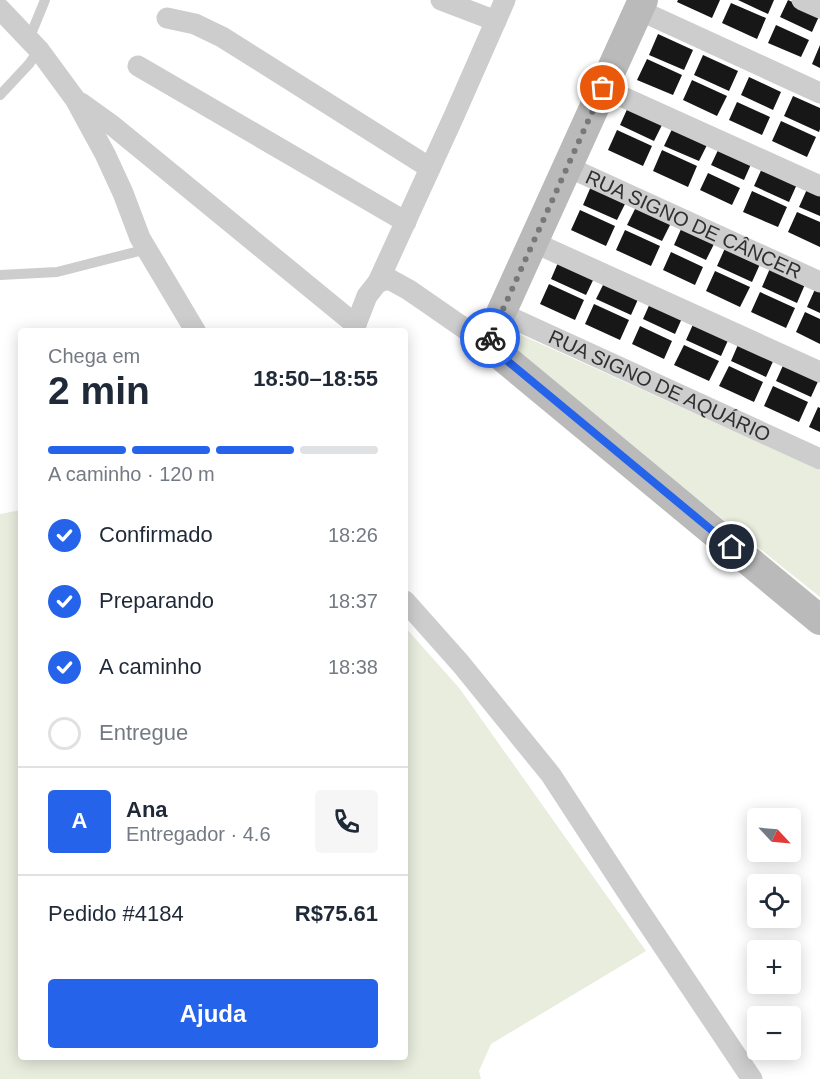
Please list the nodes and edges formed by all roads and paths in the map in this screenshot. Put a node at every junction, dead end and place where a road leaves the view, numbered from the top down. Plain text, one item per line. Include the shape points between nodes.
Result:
1 (45, 0) edge
2 (441, 0) edge
3 (506, 0) edge
4 (802, 0) edge
5 (641, 5) edge
6 (820, 8) edge
7 (0, 9) edge
8 (167, 18) dead end
9 (496, 21) junction
10 (34, 45) junction
11 (138, 66) dead end
12 (603, 88) junction
13 (820, 93) edge
14 (0, 95) edge
15 (75, 99) junction
16 (568, 167) junction
17 (430, 168) junction
18 (820, 186) edge
19 (406, 222) junction
20 (533, 242) junction
21 (147, 249) junction
22 (0, 275) edge
23 (378, 282) junction
24 (820, 282) edge
25 (501, 313) junction
26 (194, 328) edge
27 (354, 328) edge
28 (487, 344) junction
29 (820, 372) edge
30 (820, 459) edge
31 (408, 604) edge
32 (820, 620) edge
33 (752, 1079) edge

1 - 10 lane
2 - 9 street
3 - 9 street
4 - 6 street
5 - 12 street
5 - 13 street
7 - 10 street
8 - 17 street via 195,24 222,37
9 - 17 street
10 - 14 lane via 29,64
10 - 15 street
11 - 19 street
12 - 16 street
12 - 18 street
15 - 21 street via 105,154
15 - 27 street
16 - 20 street
16 - 24 street, RUA SIGNO DE CÂNCER
17 - 19 street
19 - 23 street
20 - 25 street
20 - 29 street
21 - 22 lane via 57,272
21 - 26 street
23 - 27 street via 367,296
23 - 28 street via 389,279 399,284
25 - 28 street
25 - 30 street, RUA SIGNO DE AQUÁRIO
28 - 32 street
31 - 33 street via 551,775

